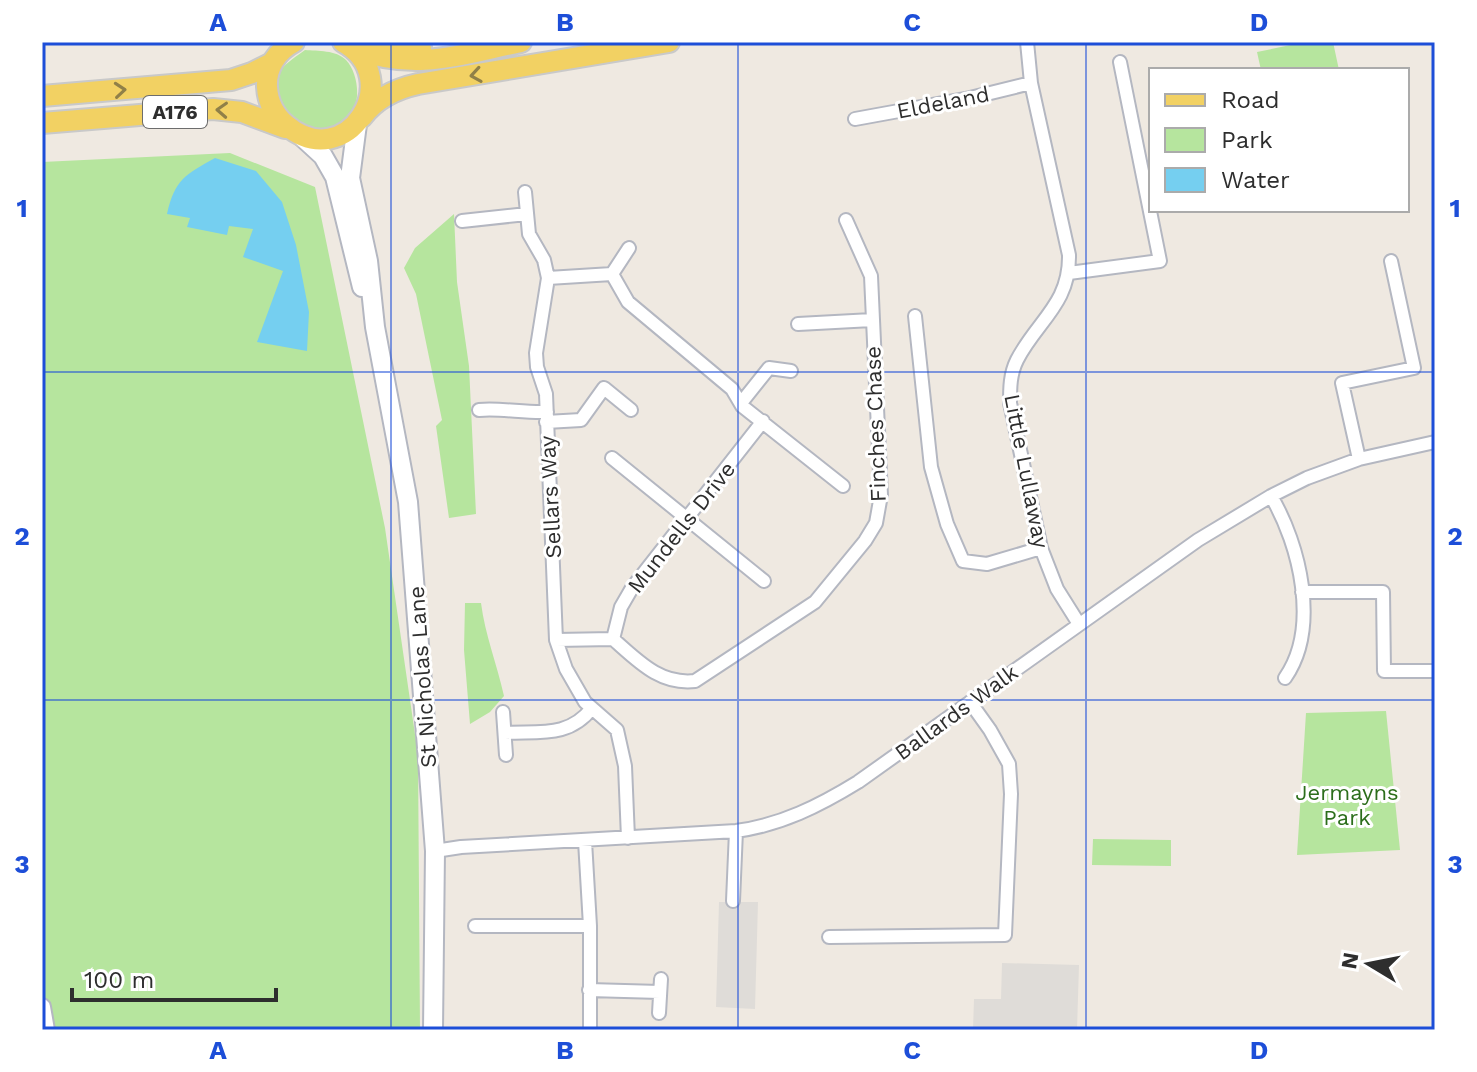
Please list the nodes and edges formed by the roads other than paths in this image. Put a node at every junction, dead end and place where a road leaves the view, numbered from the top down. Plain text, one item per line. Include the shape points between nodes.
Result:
1 (294, 42) edge
2 (382, 42) edge
3 (463, 42) edge
4 (521, 42) edge
5 (669, 42) edge
6 (1027, 42) edge
7 (348, 45) edge
8 (276, 55) edge
9 (1120, 62) dead end
10 (1031, 83) junction
11 (42, 96) edge
12 (855, 119) dead end
13 (360, 121) junction
14 (42, 123) edge
15 (298, 133) junction
16 (525, 192) dead end
17 (1149, 206) edge
18 (1150, 212) edge
19 (527, 214) junction
20 (846, 220) dead end
21 (462, 221) dead end
22 (629, 248) dead end
23 (1391, 261) dead end
24 (1069, 273) junction
25 (612, 274) junction
26 (548, 278) junction
27 (915, 316) dead end
28 (872, 320) junction
29 (798, 324) dead end
30 (375, 327) junction
31 (791, 371) dead end
32 (741, 403) junction
33 (479, 410) dead end
34 (631, 410) dead end
35 (546, 417) junction
36 (763, 421) junction
37 (1435, 442) edge
38 (612, 458) dead end
39 (1359, 459) junction
40 (843, 486) dead end
41 (1271, 496) junction
42 (687, 518) junction
43 (1041, 548) junction
44 (764, 581) dead end
45 (1302, 592) junction
46 (1079, 624) junction
47 (613, 639) junction
48 (556, 640) junction
49 (1435, 671) edge
50 (1285, 678) dead end
51 (970, 702) junction
52 (592, 708) junction
53 (503, 712) dead end
54 (505, 733) junction
55 (506, 755) dead end
56 (736, 831) junction
57 (628, 838) junction
58 (585, 841) junction
59 (435, 851) junction
60 (733, 901) dead end
61 (475, 926) dead end
62 (590, 926) junction
63 (829, 937) dead end
64 (589, 990) junction
65 (42, 1007) edge
66 (659, 1013) dead end
67 (46, 1030) edge
68 (433, 1030) edge
69 (590, 1030) edge

1 - 8 main road, A176
2 - 3 main road via 415,48
4 - 7 main road via 406,62
5 -> 13 main road, A176 via 418,84 386,96
6 - 10 street
7 - 13 main road via 363,59 370,80
11 -> 8 main road, A176 via 231,80
8 - 15 main road via 267,84 271,104
9 - 17 street
10 - 12 street, Eldeland
10 - 24 street
13 - 15 main road, A176 via 334,137
13 - 30 main road, St Nicholas Lane via 350,178 368,261
15 -> 14 main road, A176 via 227,110
15 - 30 main road, St Nicholas Lane via 323,156 335,177
16 - 19 street
18 - 24 street via 1160,261
19 - 21 street
19 - 26 street via 529,234
20 - 28 street, Finches Chase via 871,276
22 - 25 street
23 - 39 street via 1414,368 1342,383
24 - 43 street, Little Lullaway via 1057,304 1028,343 1010,380 1010,403
25 - 26 street
25 - 32 street via 628,302 732,389
26 - 35 street, Sellars Way via 536,353
27 - 43 street via 931,467 963,561 987,564
28 - 29 street
28 - 47 street, Finches Chase via 881,495 876,523 839,574 815,602 695,681 658,676
30 - 59 main road, St Nicholas Lane via 408,502
31 - 32 street via 769,368
32 - 36 street
33 - 35 street via 500,408
34 - 35 street via 604,388 581,420
35 - 48 street, Sellars Way
36 - 40 street
36 - 42 street, Mundells Drive
37 - 39 street, Ballards Walk
38 - 42 street
39 - 41 street, Ballards Walk
41 - 45 street via 1286,521
41 - 46 street, Ballards Walk
42 - 44 street
42 - 47 street, Mundells Drive via 632,588
43 - 46 street, Little Lullaway via 1057,589
45 - 49 street via 1383,592 1384,671
45 - 50 street via 1298,653
46 - 51 street, Ballards Walk
47 - 48 street
48 - 52 street, Sellars Way via 574,686
51 - 56 street, Ballards Walk via 824,803 778,822
51 - 63 street via 1009,764 1005,935
52 - 54 street via 566,730
52 - 57 street, Sellars Way via 612,722 622,743
53 - 54 street
54 - 55 street
56 - 57 street, Ballards Walk
56 - 60 street
57 - 58 street, Ballards Walk
58 - 59 street, Ballards Walk
58 - 62 street
59 - 68 main road, St Nicholas Lane
61 - 62 street
62 - 64 street
64 - 66 street via 660,986
64 - 69 street
65 - 67 street

